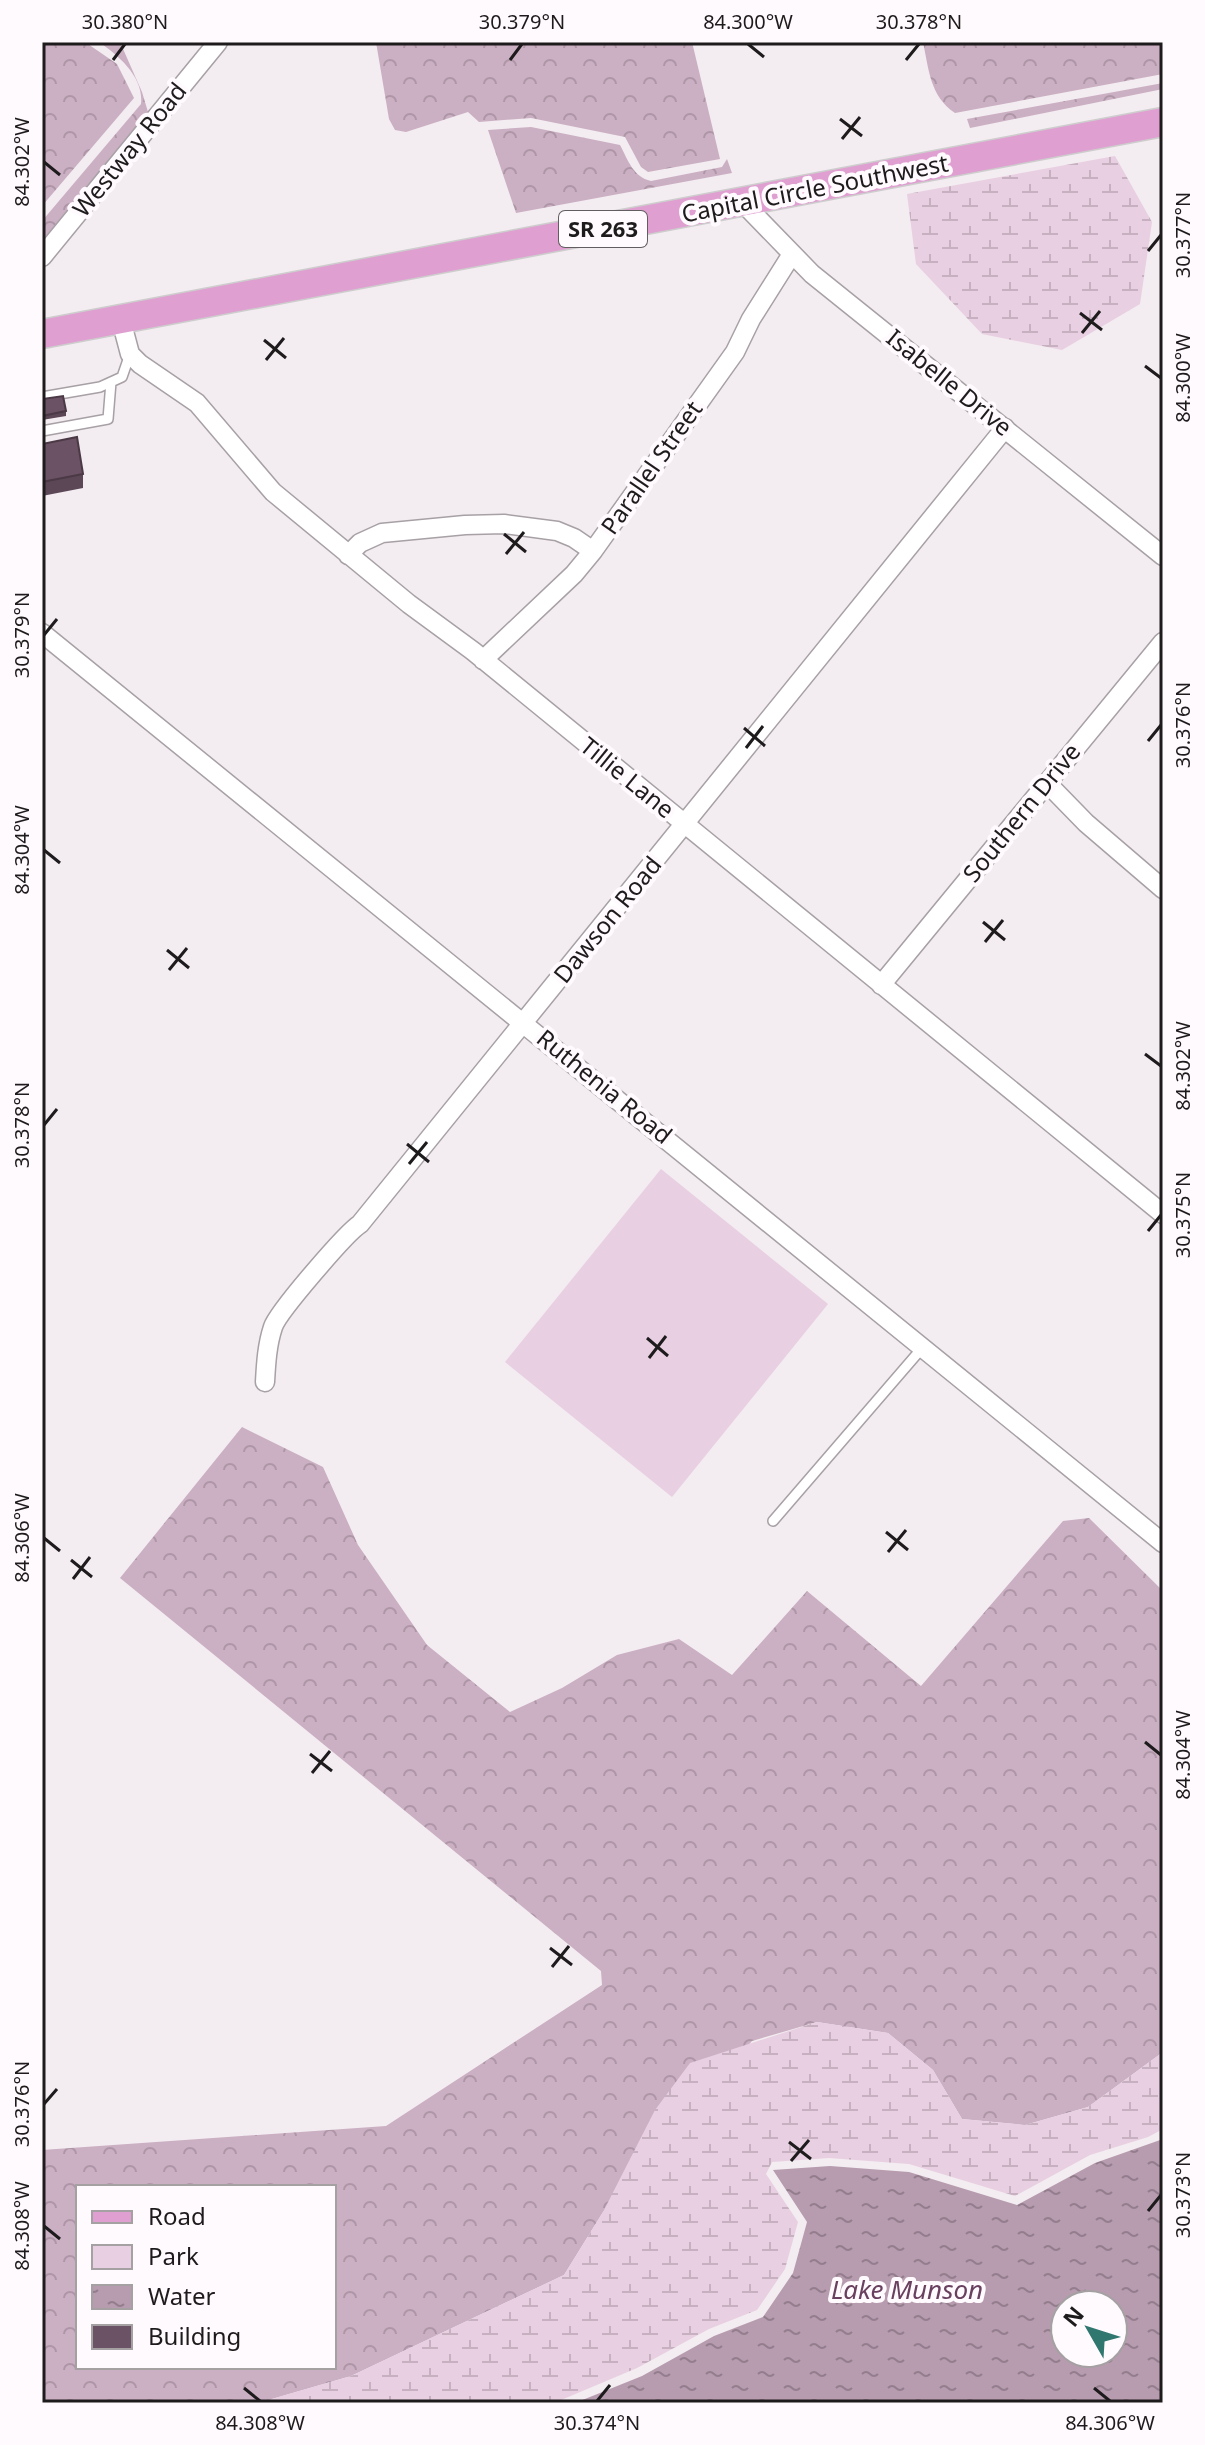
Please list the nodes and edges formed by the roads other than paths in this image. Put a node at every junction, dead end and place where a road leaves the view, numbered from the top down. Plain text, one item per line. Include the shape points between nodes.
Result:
1 (218, 42) edge
2 (1163, 122) edge
3 (743, 203) junction
4 (792, 254) junction
5 (42, 257) edge
6 (121, 320) junction
7 (42, 334) edge
8 (130, 354) junction
9 (111, 382) junction
10 (42, 397) edge
11 (1005, 428) junction
12 (42, 431) edge
13 (593, 551) junction
14 (348, 555) junction
15 (1163, 556) edge
16 (42, 633) edge
17 (1163, 642) edge
18 (483, 660) junction
19 (1047, 783) junction
20 (685, 825) junction
21 (1163, 889) edge
22 (881, 985) junction
23 (525, 1022) junction
24 (1163, 1214) edge
25 (923, 1347) junction
26 (265, 1382) dead end
27 (773, 1521) dead end
28 (1163, 1543) edge

1 - 5 street, Westway Road
2 - 3 main road, Capital Circle Southwest / SR 263
3 - 4 street, Isabelle Drive
3 - 6 main road, Capital Circle Southwest / SR 263
4 - 11 street, Isabelle Drive
4 - 13 street, Parallel Street via 735,352
6 - 7 main road, Capital Circle Southwest / SR 263
6 - 8 street
8 - 9 lane via 122,377
8 - 14 street, Tillie Lane via 197,403 273,492
9 - 10 lane
9 - 12 lane via 108,419
11 - 15 street, Isabelle Drive
11 - 20 street, Dawson Road
13 - 14 street via 557,531 491,524 382,533
13 - 18 street, Parallel Street
14 - 18 street, Tillie Lane
16 - 23 street, Ruthenia Road
17 - 19 street, Southern Drive
18 - 20 street, Tillie Lane
19 - 21 street
19 - 22 street, Southern Drive
20 - 22 street, Tillie Lane
20 - 23 street, Dawson Road
22 - 24 street, Tillie Lane
23 - 25 street, Ruthenia Road
23 - 26 street, Dawson Road via 288,1304 273,1325
25 - 27 lane
25 - 28 street, Ruthenia Road

